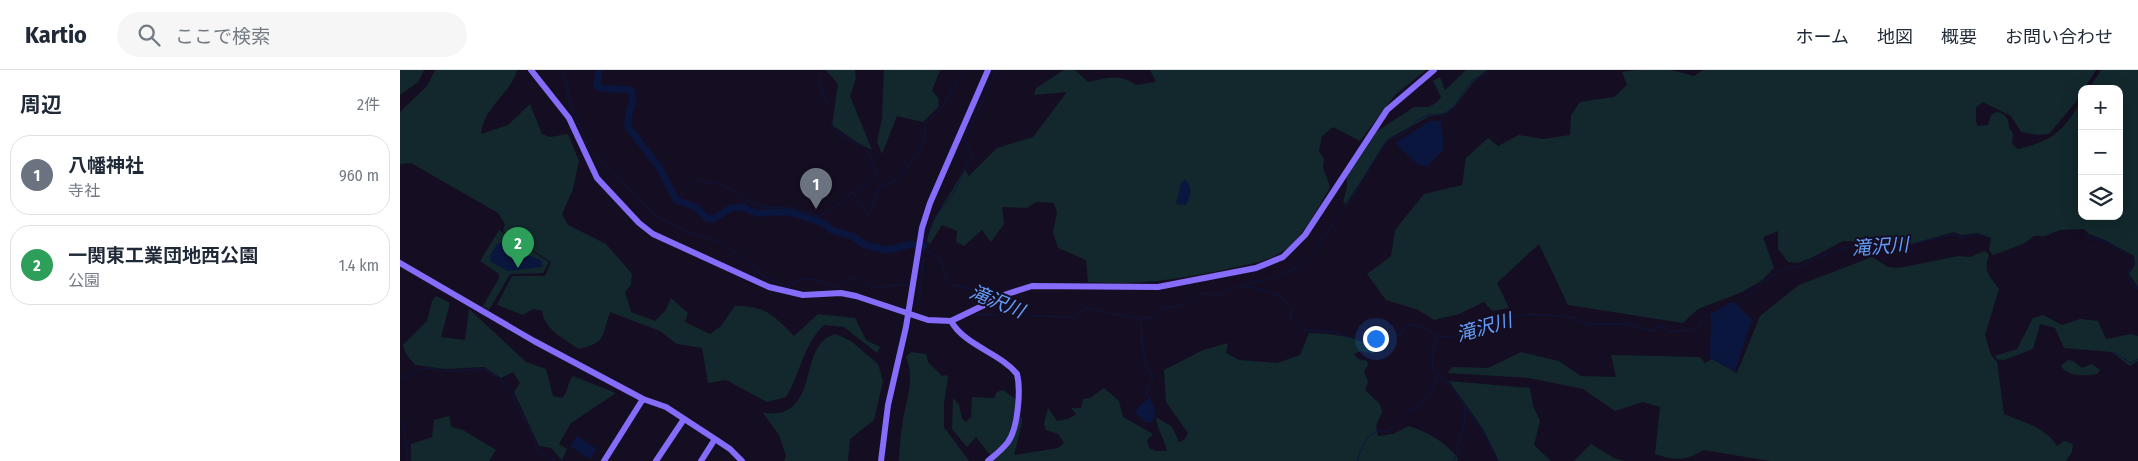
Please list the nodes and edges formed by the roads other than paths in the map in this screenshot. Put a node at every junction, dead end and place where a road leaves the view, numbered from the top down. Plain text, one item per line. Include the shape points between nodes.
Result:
1 (531, 70) edge
2 (988, 70) edge
3 (1434, 70) edge
4 (400, 263) edge
5 (907, 312) junction
6 (952, 321) junction
7 (643, 399) junction
8 (684, 419) junction
9 (715, 439) junction
10 (604, 461) edge
11 (656, 461) edge
12 (701, 461) edge
13 (742, 461) edge
14 (881, 461) edge
15 (988, 461) edge

1 - 5 street via 563,107 597,178 653,234 788,293 841,293
2 - 5 street via 924,219
3 - 6 street via 1388,110 1305,235 1277,260 1256,268 1158,287 1032,286 1007,294
4 - 7 street via 534,341
5 - 6 street via 928,320
5 - 14 street via 888,405
6 - 15 street via 962,334 1013,369 1019,380 1013,432 1002,449
7 - 8 street via 666,407
7 - 10 street
8 - 9 street
8 - 11 street
9 - 12 street
9 - 13 street

